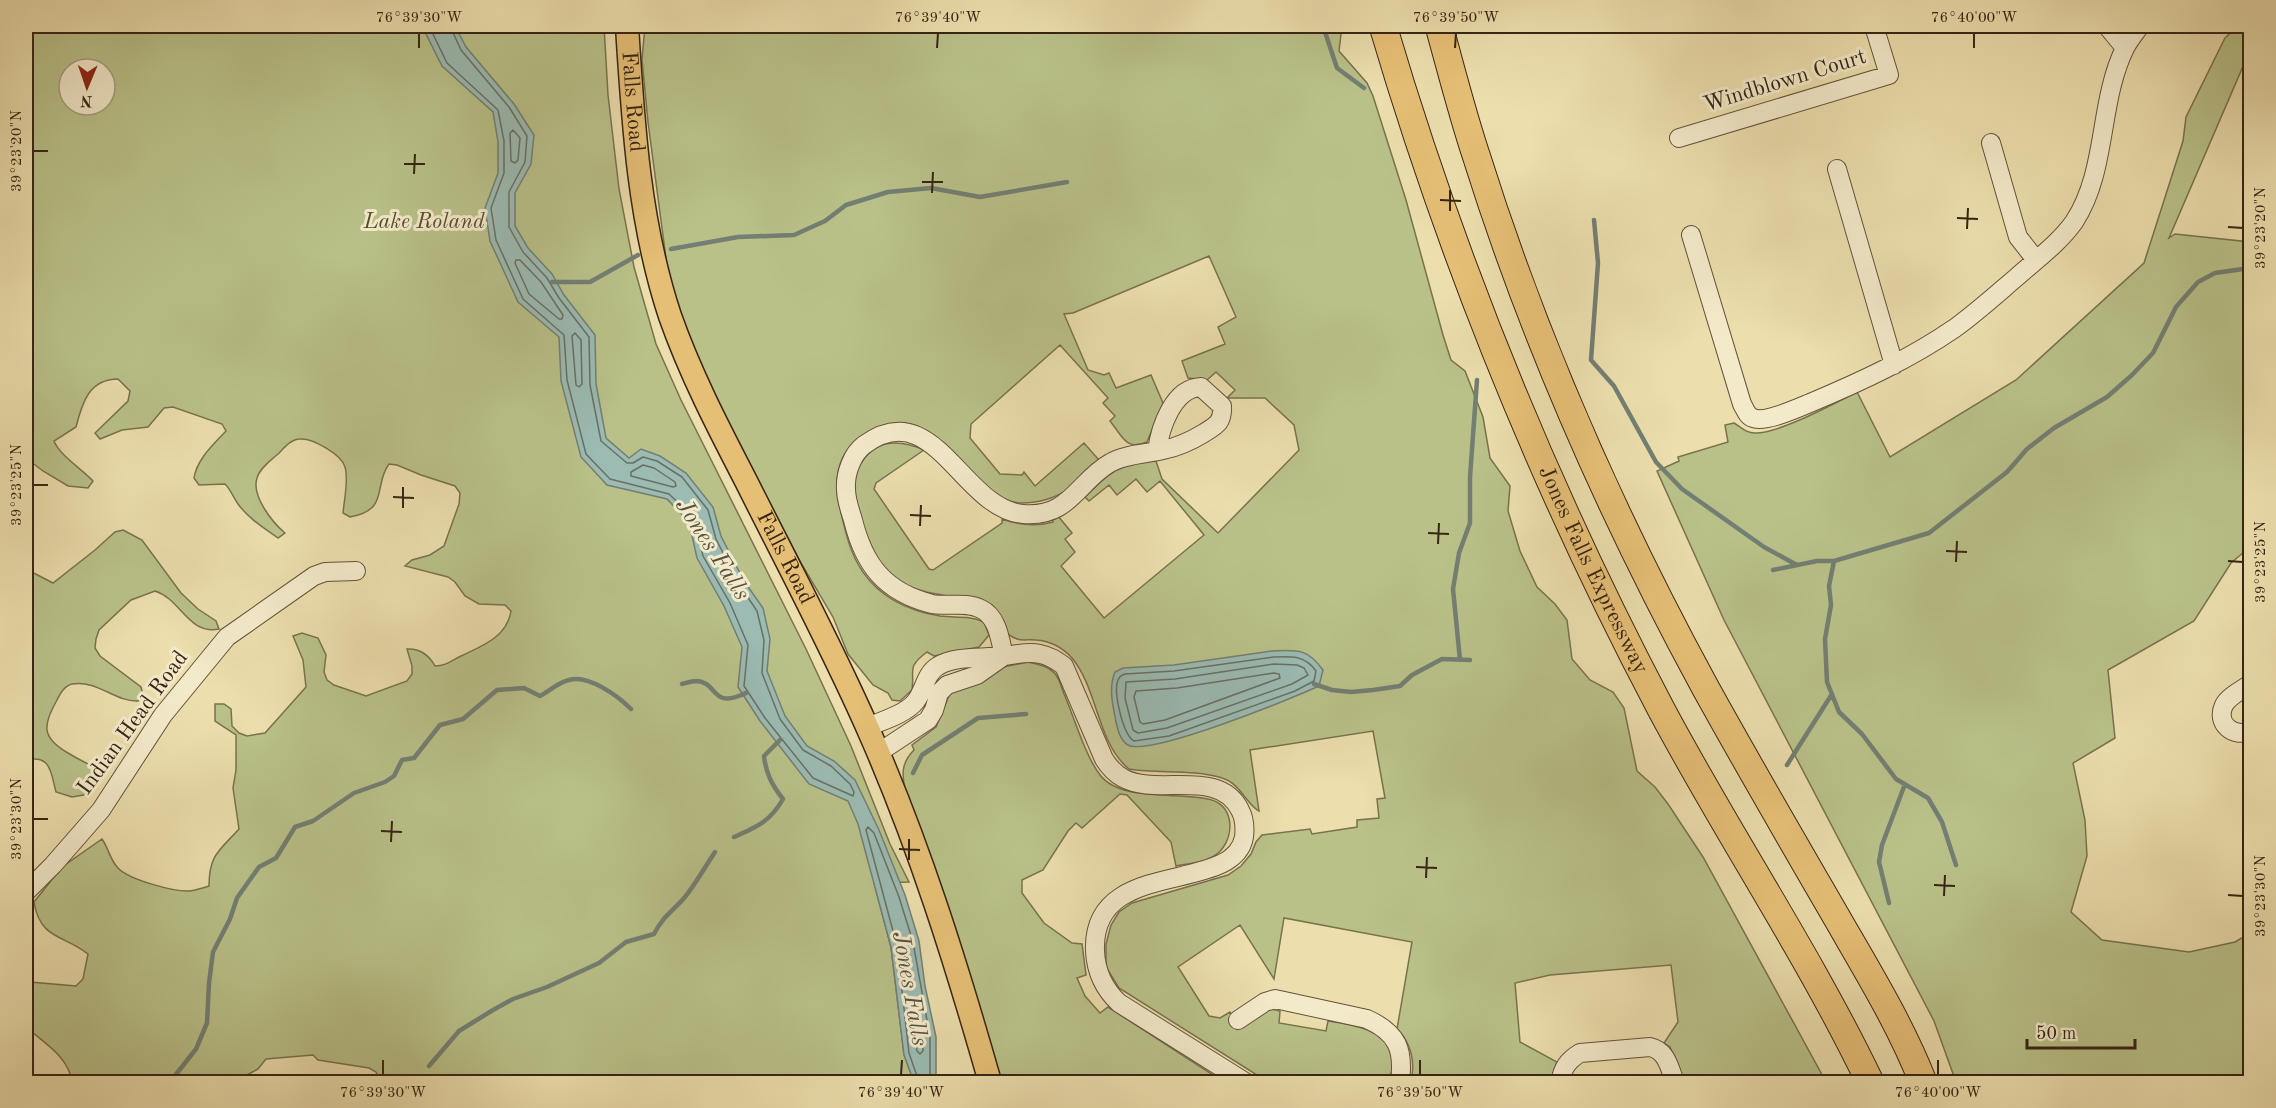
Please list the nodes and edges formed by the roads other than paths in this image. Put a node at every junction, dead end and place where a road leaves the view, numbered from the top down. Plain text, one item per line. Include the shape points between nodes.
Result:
1 (627, 26) edge
2 (1383, 26) edge
3 (1439, 26) edge
4 (1874, 26) edge
5 (2107, 26) edge
6 (2140, 26) edge
7 (2125, 48) junction
8 (1679, 138) dead end
9 (1991, 143) dead end
10 (1838, 169) dead end
11 (1691, 235) dead end
12 (2036, 260) junction
13 (1894, 365) junction
14 (1157, 451) dead end
15 (356, 571) dead end
16 (1004, 656) junction
17 (2250, 684) edge
18 (867, 727) junction
19 (2250, 731) edge
20 (878, 753) junction
21 (26, 892) edge
22 (1238, 1020) dead end
23 (990, 1083) edge
24 (1245, 1083) edge
25 (1400, 1083) edge
26 (1560, 1083) edge
27 (1675, 1083) edge
28 (1870, 1083) edge
29 (1923, 1083) edge

1 - 18 main road, Falls Road via 641,186 650,240 671,318 701,391
2 - 28 highway, Jones Falls Expressway via 1456,250 1511,393 1575,538 1662,710 1839,1017
3 - 29 highway, Jones Falls Expressway via 1499,227 1559,382 1616,510 1658,600 1884,999
4 - 8 street, Windblown Court via 1889,75
5 - 7 street
6 - 7 street
7 - 12 street via 2084,203 2066,231
9 - 12 street via 2018,237
10 - 13 street
11 - 13 street via 1742,404 1754,418 1795,409
12 - 13 street via 1954,328
14 - 16 street via 1113,461 1066,502 1038,513 1022,514 986,498 922,437 903,432 885,434 861,447 847,473 846,490 858,542 868,561 879,576 910,596 933,604 982,609 995,622
15 - 21 street, Indian Head Road via 314,576 227,637 163,715 101,810
16 - 18 street via 954,660 938,666 929,674 916,701
16 - 20 street via 976,675 947,686 939,693 928,720
16 - 24 street via 1037,653 1064,666 1104,759 1125,780 1213,788 1231,797 1240,810 1245,829 1243,841 1229,860 1122,896 1101,921 1095,945 1098,973 1111,996
17 - 19 street via 2225,702 2222,709 2227,728 2235,733
18 - 20 main road, Falls Road
20 - 23 main road, Falls Road via 946,934
22 - 25 street via 1275,999 1367,1019 1381,1026 1398,1044
26 - 27 street via 1563,1068 1580,1053 1650,1047 1665,1055

